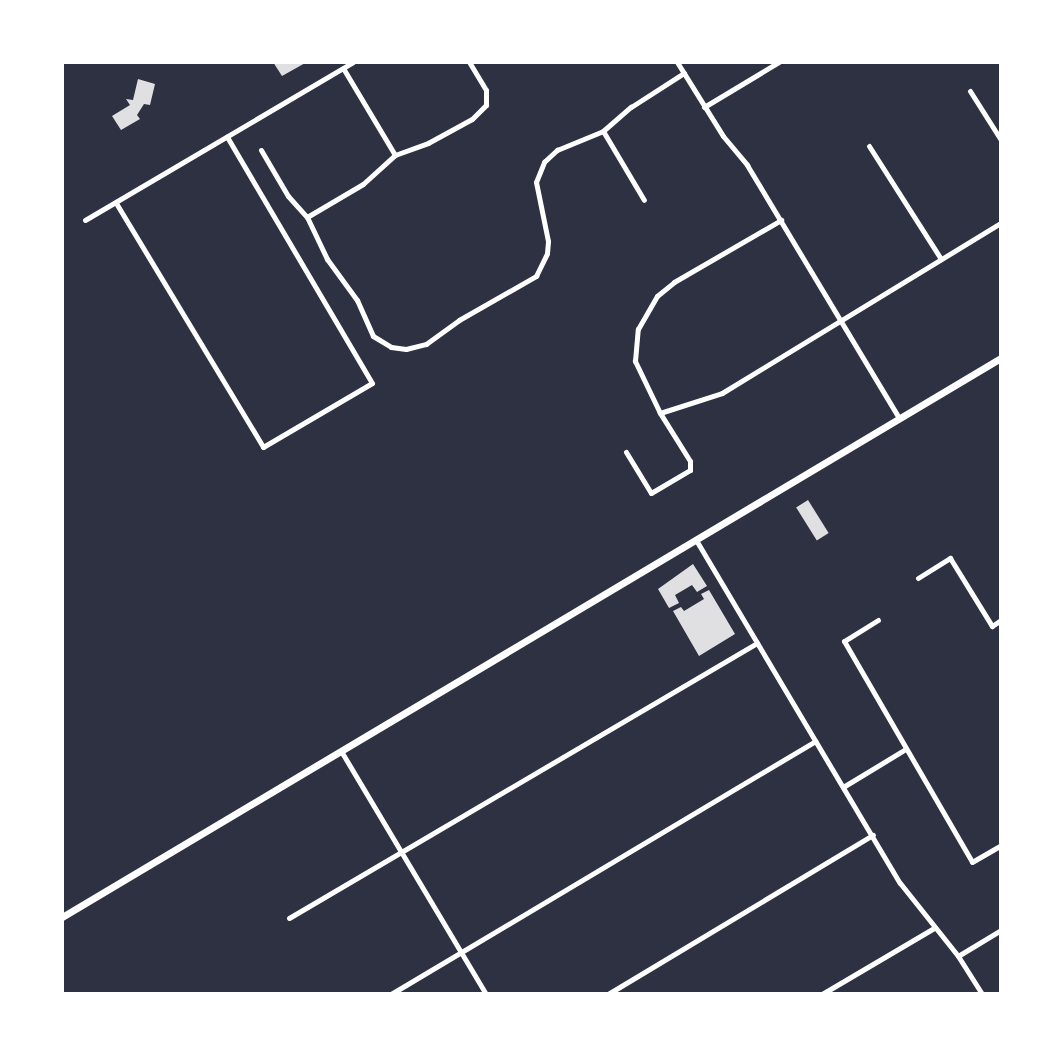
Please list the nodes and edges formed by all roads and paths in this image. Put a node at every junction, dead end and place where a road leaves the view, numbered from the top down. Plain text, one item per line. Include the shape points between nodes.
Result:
1 (353, 62) edge
2 (469, 62) edge
3 (677, 62) edge
4 (779, 62) edge
5 (343, 68) junction
6 (684, 73) junction
7 (970, 91) dead end
8 (704, 107) junction
9 (603, 131) junction
10 (227, 137) junction
11 (1001, 140) edge
12 (869, 146) dead end
13 (261, 150) dead end
14 (395, 155) junction
15 (644, 200) dead end
16 (116, 203) junction
17 (307, 217) junction
18 (85, 220) dead end
19 (781, 220) junction
20 (1001, 223) edge
21 (941, 259) junction
22 (840, 320) junction
23 (1001, 358) edge
24 (660, 413) junction
25 (899, 418) junction
26 (626, 452) dead end
27 (696, 540) junction
28 (918, 578) dead end
29 (878, 620) dead end
30 (1001, 620) edge
31 (757, 643) junction
32 (815, 741) junction
33 (340, 750) junction
34 (904, 750) junction
35 (843, 787) junction
36 (873, 835) junction
37 (1001, 845) edge
38 (401, 852) junction
39 (62, 917) edge
40 (289, 918) dead end
41 (934, 928) junction
42 (1001, 930) edge
43 (462, 953) junction
44 (958, 956) junction
45 (391, 994) edge
46 (486, 994) edge
47 (608, 994) edge
48 (822, 994) edge
49 (982, 994) edge

1 - 5 street
2 - 14 street via 486,90 486,105 472,119
3 - 6 street
4 - 8 street
5 - 10 street
5 - 14 street
6 - 8 street
6 - 9 street
7 - 11 street
8 - 19 street
9 - 15 street
9 - 17 street via 557,150 538,172 548,241 536,276 426,344 391,347 373,336
10 - 16 street
10 - 16 street via 372,383 263,447
12 - 21 street
13 - 17 street
14 - 17 street via 363,184
16 - 18 street
19 - 22 street
19 - 24 street via 674,282 645,313 635,361
20 - 21 street
21 - 22 street
22 - 24 street via 722,393
22 - 25 street
23 - 25 main road
24 - 26 street via 690,461 690,470 651,493
25 - 27 main road
27 - 31 street
27 - 33 main road
28 - 30 street via 950,558 992,626
29 - 34 street via 844,641 891,718
31 - 32 street
31 - 38 street
32 - 35 street
32 - 43 street
33 - 38 street
33 - 39 main road
34 - 35 street
34 - 37 street via 972,862
35 - 36 street
36 - 41 street
36 - 47 street
38 - 40 street
38 - 43 street
41 - 44 street
41 - 48 street
42 - 44 street
43 - 45 street
43 - 46 street
44 - 49 street

